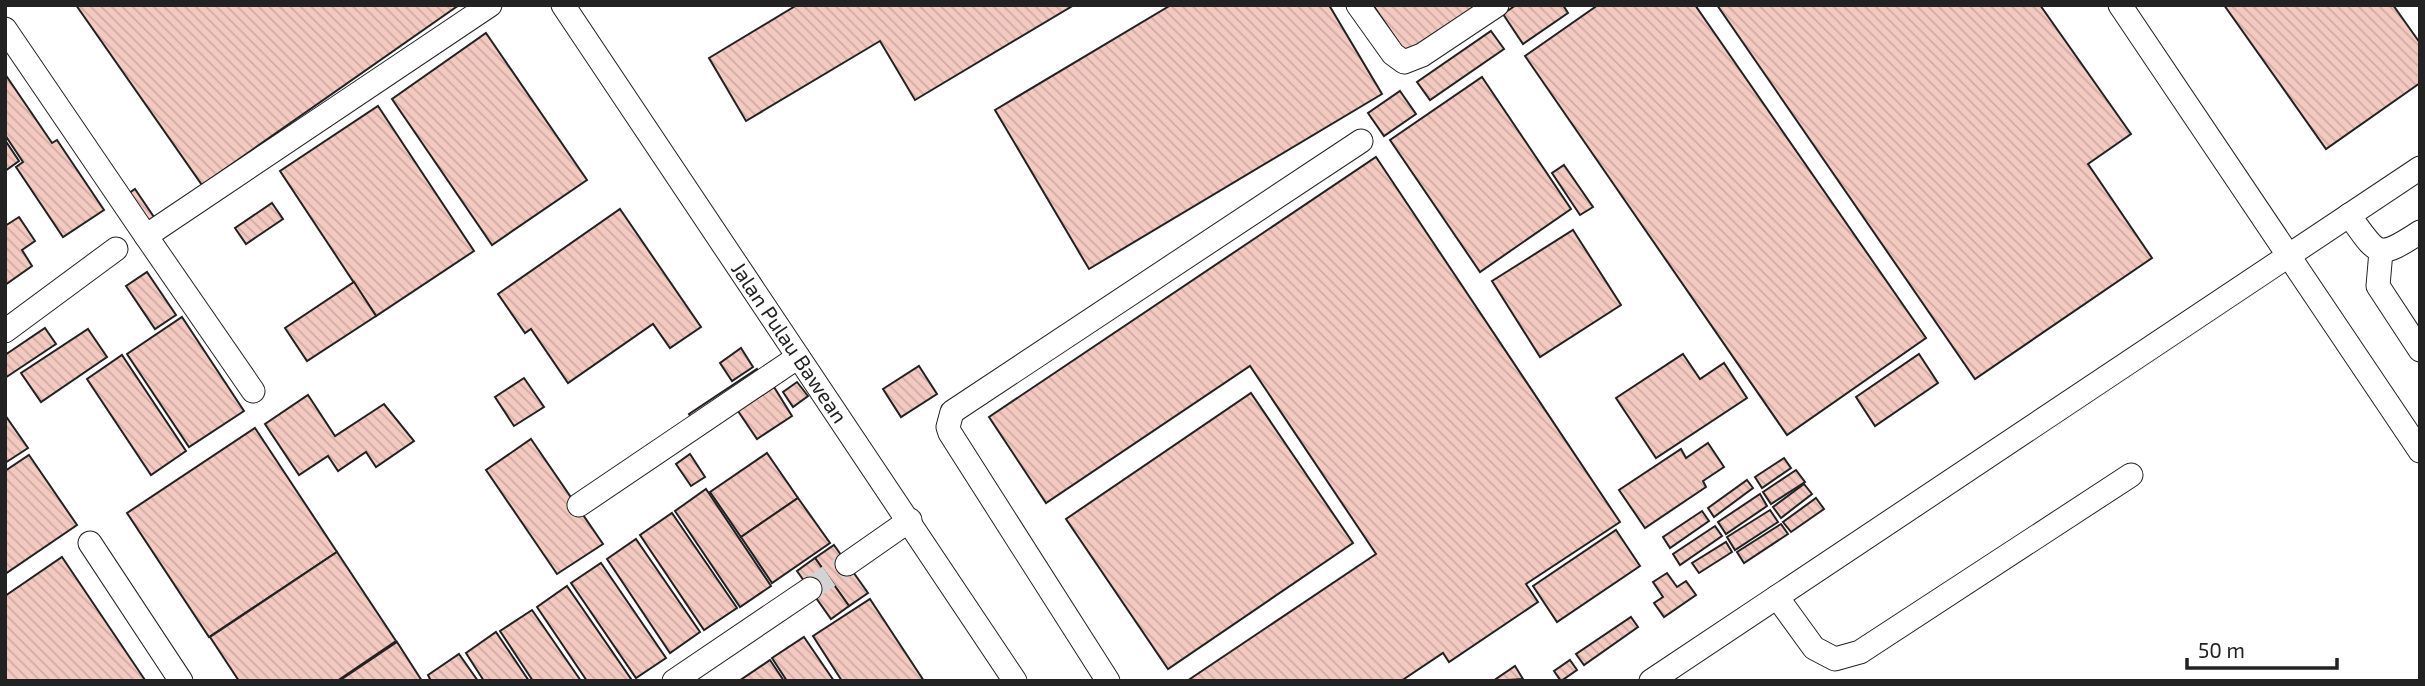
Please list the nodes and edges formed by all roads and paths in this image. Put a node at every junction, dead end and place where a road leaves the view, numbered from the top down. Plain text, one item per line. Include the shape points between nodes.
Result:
1 (490, 5) edge
2 (563, 5) edge
3 (1358, 5) edge
4 (1497, 5) edge
5 (2120, 5) edge
6 (5, 29) edge
7 (1361, 141) dead end
8 (2420, 167) edge
9 (2349, 215) junction
10 (2420, 232) edge
11 (146, 236) junction
12 (116, 249) dead end
13 (2381, 251) junction
14 (2289, 255) junction
15 (5, 331) edge
16 (2420, 350) edge
17 (798, 357) junction
18 (253, 391) dead end
19 (2420, 451) edge
20 (2131, 475) dead end
21 (579, 505) dead end
22 (910, 520) junction
23 (90, 543) dead end
24 (847, 564) tunnel mouth
25 (810, 589) tunnel mouth
26 (1777, 597) junction
27 (181, 681) edge
28 (674, 681) edge
29 (1015, 681) edge
30 (1108, 681) edge
31 (1651, 681) edge

1 - 11 street
2 - 17 street, Jalan Pulau Bawean
3 - 4 street via 1393,54 1404,62
5 - 14 street
6 - 11 street
7 - 30 street via 952,412 950,433
8 - 9 street
9 - 13 street
9 - 14 street
10 - 13 street via 2392,250
11 - 18 street
12 - 15 street
13 - 16 street via 2378,286
14 - 19 street
14 - 26 street
17 - 21 street
17 - 22 street, Jalan Pulau Bawean
20 - 26 street via 1860,652 1835,659 1814,649
22 - 24 street
22 - 29 street, Jalan Pulau Bawean
23 - 27 street
25 - 28 street
26 - 31 street

